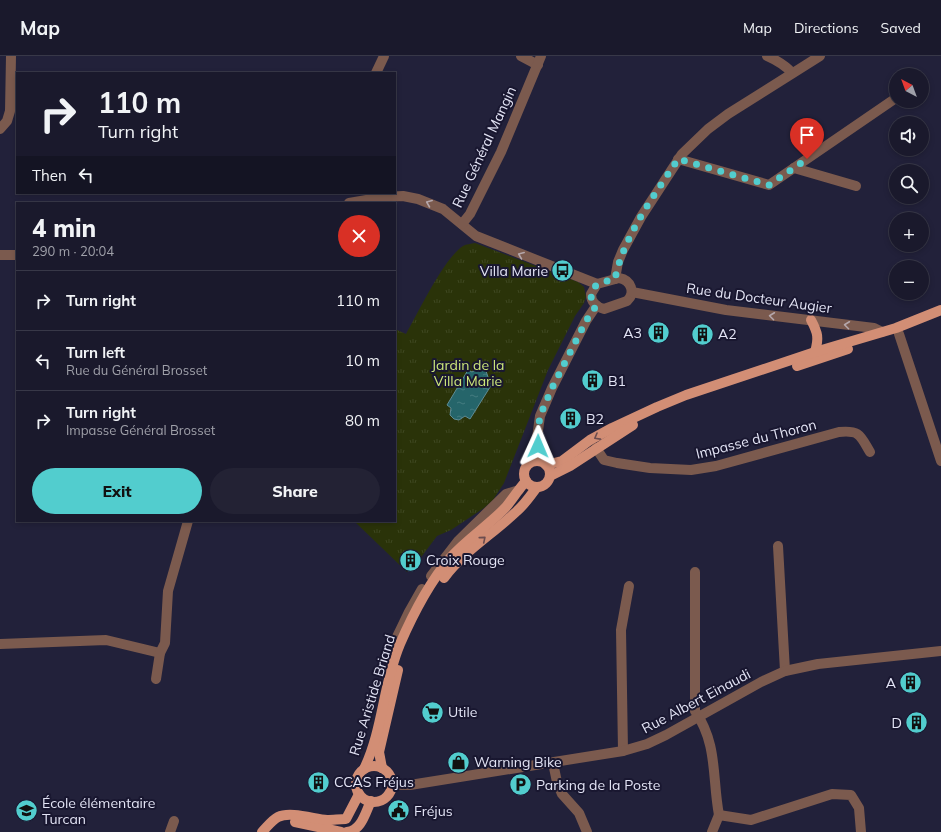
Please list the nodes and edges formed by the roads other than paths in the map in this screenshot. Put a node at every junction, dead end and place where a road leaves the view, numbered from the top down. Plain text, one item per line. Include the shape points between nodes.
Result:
1 (11, 56) edge
2 (384, 56) edge
3 (521, 56) edge
4 (767, 56) edge
5 (820, 56) edge
6 (807, 60) edge
7 (539, 61) edge
8 (376, 72) edge
9 (792, 73) junction
10 (889, 103) edge
11 (0, 129) edge
12 (678, 159) junction
13 (794, 168) junction
14 (856, 186) dead end
15 (355, 202) edge
16 (462, 224) junction
17 (0, 255) edge
18 (16, 255) edge
19 (615, 279) junction
20 (597, 284) junction
21 (632, 292) junction
22 (596, 306) junction
23 (941, 310) edge
24 (941, 316) edge
25 (811, 320) junction
26 (882, 332) junction
27 (898, 334) junction
28 (816, 352) junction
29 (596, 448) junction
30 (870, 452) dead end
31 (941, 461) edge
32 (544, 463) junction
33 (550, 476) junction
34 (526, 481) junction
35 (537, 487) junction
36 (188, 522) edge
37 (778, 546) dead end
38 (695, 572) dead end
39 (629, 586) dead end
40 (0, 644) edge
41 (941, 651) edge
42 (160, 653) junction
43 (785, 671) junction
44 (156, 679) dead end
45 (700, 717) junction
46 (623, 751) junction
47 (553, 763) junction
48 (382, 768) junction
49 (364, 769) junction
50 (391, 785) junction
51 (359, 794) junction
52 (371, 801) junction
53 (719, 815) junction
54 (346, 819) junction
55 (174, 821) dead end
56 (359, 829) edge
57 (170, 832) edge
58 (262, 832) edge
59 (268, 832) edge
60 (342, 832) edge
61 (347, 832) edge
62 (587, 832) edge
63 (712, 832) edge
64 (861, 832) edge

1 - 11 street via 10,111 7,121
2 - 8 street
3 - 7 street
4 - 9 street
5 - 6 street
6 - 9 street
7 - 16 street, Rue Général Mangin via 501,152 470,214
9 - 12 street via 708,129
10 - 13 street
12 - 13 street via 769,185
12 - 19 street via 623,250
13 - 14 street
16 -> 15 street via 443,209 418,199 403,196
20 -> 16 street, Rue Général Mangin via 476,236
17 - 18 street
19 - 20 street
19 - 21 street via 627,281
20 - 22 street via 591,294
21 - 22 street via 627,302 604,309
25 -> 21 street, Rue du Docteur Augier via 726,310
22 - 32 street via 586,321 540,416 537,438
23 - 26 main road
24 - 27 main road
26 -> 25 street, Rue du Docteur Augier via 874,328
25 - 28 main road via 818,339
26 - 28 main road
27 - 29 main road via 701,396 630,426
27 - 31 street
28 -> 32 main road via 686,395 590,440 562,461
29 - 30 street, Impasse du Thoron via 604,460 617,464 691,470 716,466 850,431 856,432 862,438
29 - 33 main road
32 - 33 main road
32 - 34 main road via 532,462 524,472
33 - 35 main road via 547,482
34 - 35 main road
34 - 49 main road, Rue Aristide Briand via 505,507 450,558 436,576 415,613 399,646 388,681 372,752
48 -> 35 main road, Rue Aristide Briand via 379,752 398,669 416,622 451,569 518,510
36 - 42 street via 168,591 165,643
37 - 43 street
38 - 45 street via 695,711
39 - 46 street via 621,630
40 - 42 street via 106,640
41 - 43 street, Rue Albert Einaudi via 818,664
42 - 44 street
43 - 45 street, Rue Albert Einaudi
45 - 46 street, Rue Albert Einaudi via 647,744
45 - 53 street via 712,749 715,798
46 - 47 street, Rue Albert Einaudi
47 - 50 street, Rue Albert Einaudi via 410,785
47 - 62 street via 562,794 579,813
48 - 49 main road via 376,766
48 - 50 main road via 389,775
49 - 51 main road via 357,778 356,789
50 - 52 main road via 390,792 385,797 379,801
51 - 52 main road
51 - 54 main road
52 - 56 main road
53 - 63 street
53 - 64 street via 751,820 832,794 851,796 860,808
54 - 58 main road via 283,816 278,817
54 - 60 main road
55 - 57 street
56 - 61 main road
59 - 60 main road via 287,821

